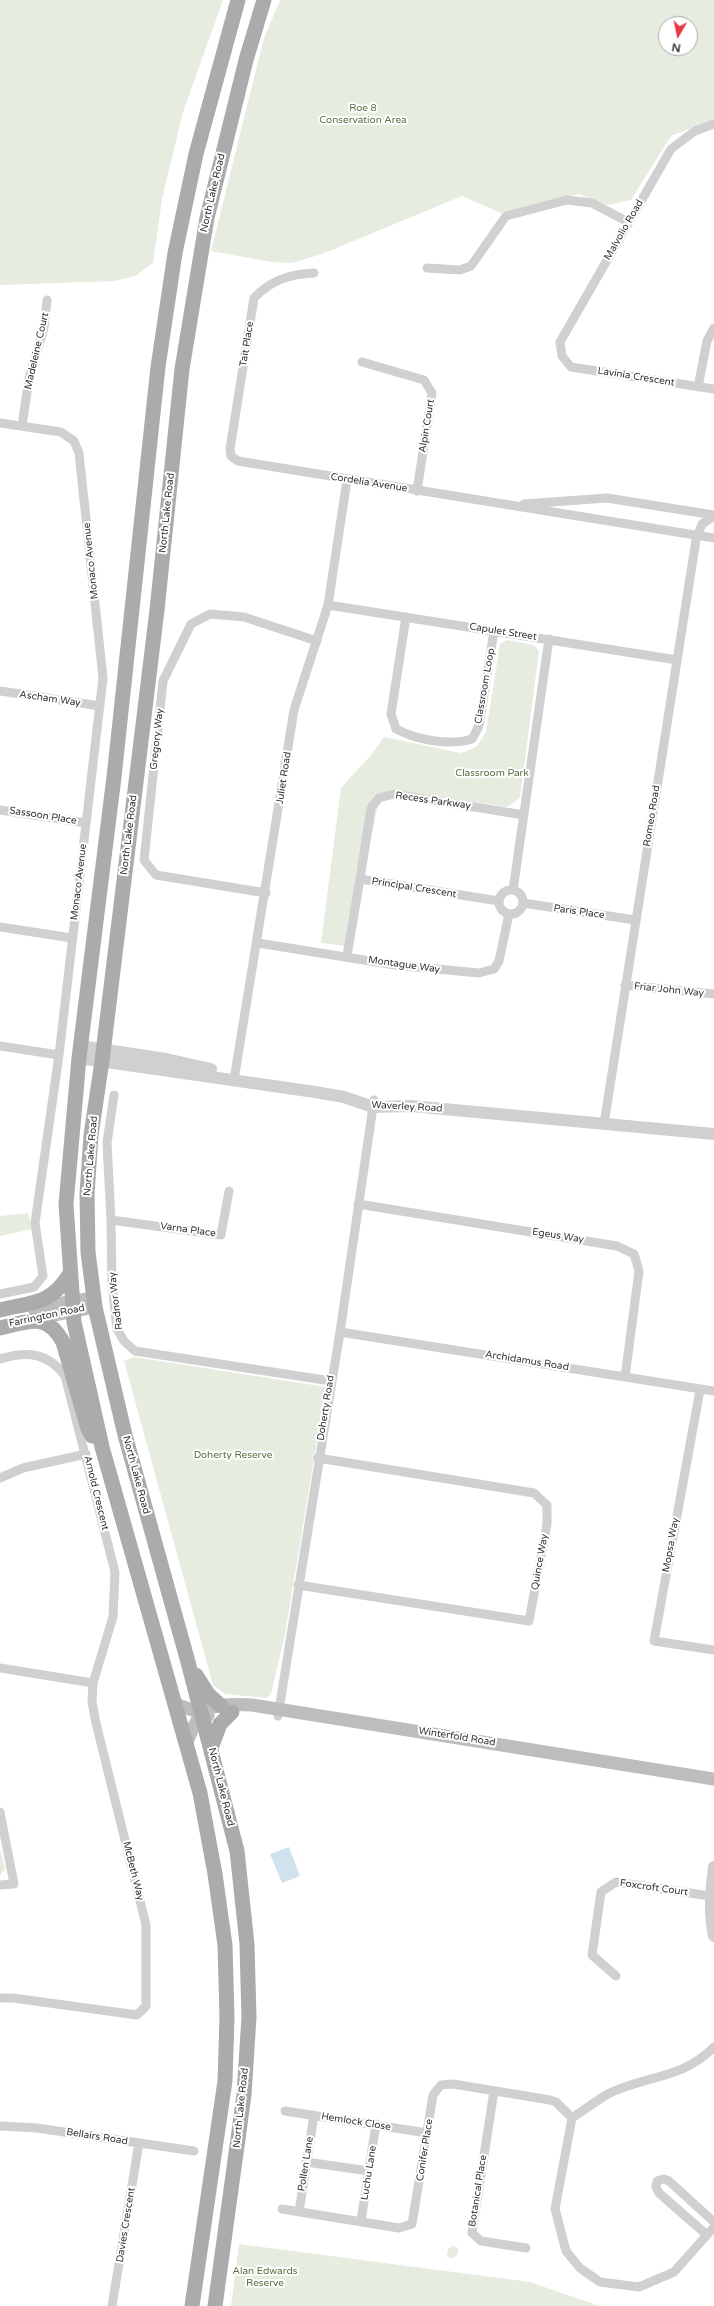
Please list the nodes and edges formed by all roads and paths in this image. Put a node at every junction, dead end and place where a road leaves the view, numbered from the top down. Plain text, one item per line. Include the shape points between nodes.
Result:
1 (238, 0) edge
2 (264, 0) edge
3 (714, 124) edge
4 (628, 222) junction
5 (426, 268) dead end
6 (314, 273) dead end
7 (47, 300) dead end
8 (714, 328) edge
9 (562, 356) joint
10 (362, 362) dead end
11 (698, 387) junction
12 (714, 389) edge
13 (0, 423) edge
14 (22, 426) junction
15 (231, 456) joint
16 (347, 480) junction
17 (416, 490) junction
18 (508, 506) junction
19 (714, 516) edge
20 (697, 536) junction
21 (714, 538) edge
22 (328, 605) junction
23 (406, 617) junction
24 (494, 631) junction
25 (549, 639) junction
26 (317, 641) junction
27 (677, 660) junction
28 (0, 691) edge
29 (100, 706) junction
30 (0, 810) edge
31 (524, 814) junction
32 (86, 823) junction
33 (360, 879) junction
34 (513, 890) junction
35 (266, 893) junction
36 (499, 901) junction
37 (523, 903) junction
38 (509, 914) junction
39 (635, 920) junction
40 (0, 927) edge
41 (72, 938) junction
42 (258, 944) junction
43 (347, 956) junction
44 (625, 985) junction
45 (714, 994) edge
46 (0, 1046) edge
47 (80, 1052) junction
48 (59, 1055) junction
49 (103, 1055) junction
50 (235, 1077) junction
51 (114, 1095) dead end
52 (373, 1103) junction
53 (604, 1121) junction
54 (714, 1127) edge
55 (714, 1134) edge
56 (229, 1191) dead end
57 (358, 1204) junction
58 (112, 1220) junction
59 (69, 1275) junction
60 (0, 1294) edge
61 (94, 1302) junction
62 (72, 1305) junction
63 (0, 1310) edge
64 (0, 1314) edge
65 (0, 1327) edge
66 (340, 1332) junction
67 (0, 1359) edge
68 (625, 1377) junction
69 (331, 1381) junction
70 (700, 1390) junction
71 (714, 1392) edge
72 (102, 1447) junction
73 (86, 1454) junction
74 (318, 1458) junction
75 (0, 1478) edge
76 (298, 1585) junction
77 (714, 1650) edge
78 (188, 1662) junction
79 (0, 1668) edge
80 (93, 1683) junction
81 (176, 1704) junction
82 (226, 1709) junction
83 (278, 1712) junction
84 (201, 1713) junction
85 (187, 1742) junction
86 (211, 1748) junction
87 (714, 1779) edge
88 (714, 1786) edge
89 (0, 1812) edge
90 (714, 1867) edge
91 (0, 1885) edge
92 (710, 1896) junction
93 (714, 1936) edge
94 (616, 1976) dead end
95 (0, 1998) edge
96 (714, 2047) edge
97 (494, 2091) junction
98 (285, 2110) dead end
99 (314, 2115) junction
100 (572, 2118) junction
101 (376, 2124) junction
102 (0, 2126) edge
103 (428, 2133) junction
104 (139, 2143) junction
105 (194, 2151) dead end
106 (306, 2162) junction
107 (369, 2171) junction
108 (282, 2210) dead end
109 (299, 2212) junction
110 (361, 2221) junction
111 (714, 2222) edge
112 (714, 2227) edge
113 (707, 2235) junction
114 (526, 2248) dead end
115 (112, 2306) edge
116 (192, 2306) edge
117 (215, 2306) edge

1 - 47 main road, North Lake Road via 196,154 173,269 158,367 114,777
2 - 49 main road, North Lake Road via 206,218 192,302 182,369 157,610
3 - 4 street, Malvolio Road via 695,131 671,149
4 - 5 street via 592,203 567,200 506,216 471,266 460,270
4 - 9 street, Malvolio Road via 560,342
6 - 15 street, Tait Place via 299,274 266,285 254,298
7 - 14 street, Madeleine Court via 44,328 29,378
8 - 11 street via 707,341
9 - 11 street, Lavinia Crescent via 572,367
10 - 17 street, Alpin Court via 424,380 432,393
11 - 12 street, Lavinia Crescent
13 - 14 street
14 - 29 street, Monaco Avenue via 61,432 74,441 79,453 103,678
15 - 16 street, Cordelia Avenue via 238,462
16 - 17 street, Cordelia Avenue
16 - 22 street, Juliet Road
17 - 18 street, Cordelia Avenue
18 - 19 street, Cordelia Avenue via 607,498
18 - 20 street, Cordelia Avenue
19 - 20 street, Romeo Road via 702,524
20 - 21 street, Cordelia Avenue
20 - 27 street, Romeo Road
22 - 23 street, Capulet Street
22 - 26 street, Juliet Road
23 - 24 street, Capulet Street
23 - 24 street, Classroom Loop via 391,714 396,729 408,736 457,743 472,739 479,726
24 - 25 street, Capulet Street
25 - 27 street, Capulet Street
25 - 31 street
26 - 35 street, Juliet Road via 294,710
26 - 35 street, Gregory Way via 244,617 210,614 191,624 163,681 144,860 156,875
27 - 39 street, Romeo Road
28 - 29 street, Ascham Way
29 - 32 street, Monaco Avenue
30 - 32 street, Sassoon Place
31 - 33 street, Recess Parkway via 394,794 379,798 371,808
31 - 34 street
32 - 41 street, Monaco Avenue
33 - 36 street, Principal Crescent
33 - 43 street, Principal Crescent
34 - 36 street via 504,893
34 - 37 street via 522,896
35 - 42 street, Juliet Road
36 - 38 street via 503,911
37 - 38 street via 519,912
37 - 39 street, Paris Place
38 - 43 street, Montague Way via 500,961 494,969 487,972 447,971
39 - 44 street, Romeo Road
40 - 41 street
41 - 48 street, Monaco Avenue
42 - 43 street, Montague Way
42 - 50 street, Juliet Road
44 - 45 street, Friar John Way
44 - 53 street, Romeo Road
46 - 48 street
47 - 49 street, Waverley Road
47 - 59 main road, North Lake Road via 66,1204
48 - 60 street, Monaco Avenue via 35,1223 43,1276 34,1287
49 - 50 street, Waverley Road
49 - 61 main road, North Lake Road via 88,1166 87,1223
50 - 52 street, Waverley Road via 335,1088
51 - 58 street, Radnor Way via 107,1143
52 - 53 street, Waverley Road
52 - 57 street, Doherty Road
53 - 54 street, Waverley Road
53 - 55 street, Waverley Road
56 - 58 street, Varna Place via 222,1234
57 - 66 street, Doherty Road
57 - 68 street, Egeus Way via 617,1246 634,1254 639,1271
58 - 69 street, Radnor Way via 112,1284 118,1329 124,1342 135,1351
59 - 62 main road, North Lake Road
59 - 63 main road via 62,1286 47,1299
61 - 62 main road, Farrington Road
61 - 78 main road, North Lake Road via 125,1435
62 - 64 main road, Farrington Road
62 - 65 main road, Farrington Road
62 - 72 main road, North Lake Road
65 - 72 main road via 34,1321 51,1324 56,1329 63,1342 89,1431
66 - 68 street, Archidamus Road
66 - 69 street, Doherty Road
67 - 73 street, Arnold Crescent via 24,1353 48,1360 59,1367 65,1376
68 - 70 street, Archidamus Road
69 - 74 street, Doherty Road
70 - 71 street, Archidamus Road
70 - 77 street, Mopsa Way via 654,1641
72 - 81 main road, North Lake Road
73 - 75 street via 23,1468
73 - 80 street, Arnold Crescent via 115,1572 113,1614
74 - 76 street, Doherty Road
74 - 76 street, Quince Way via 534,1493 547,1505 547,1524 529,1621
76 - 83 street, Doherty Road
78 - 82 main road via 208,1694
78 - 84 main road, North Lake Road
79 - 80 street
80 - 95 street, McBeth Way via 92,1702 96,1723 146,1925 146,2006 137,2015
81 - 84 main road, Winterfold Road
81 - 85 main road, North Lake Road
82 - 83 main road, Winterfold Road
82 - 84 main road, Winterfold Road via 209,1716
82 - 86 main road
83 - 87 main road, Winterfold Road
83 - 88 main road, Winterfold Road
84 - 85 main road
84 - 86 main road, North Lake Road
85 - 116 main road, North Lake Road via 216,1874 225,1945 227,2017 225,2081
86 - 117 main road, North Lake Road via 237,1851 247,1944 249,2017 244,2095
89 - 91 street via 14,1884
90 - 92 street
92 - 93 street via 710,1920
92 - 94 street, Foxcroft Court via 616,1882 601,1892 592,1955
96 - 100 street via 701,2060 672,2073 609,2094
97 - 100 street, Conifer Place via 556,2102
97 - 103 street, Conifer Place via 441,2084 433,2095
97 - 114 street, Botanical Place via 472,2233 481,2241
98 - 99 street, Hemlock Close
99 - 101 street, Hemlock Close
99 - 106 street, Pollen Lane
100 - 113 street via 555,2209 566,2251 580,2268 600,2282 639,2287 674,2272
101 - 103 street, Hemlock Close
101 - 107 street, Luchu Lane
102 - 104 street, Bellairs Road via 37,2128
103 - 110 street, Conifer Place via 412,2224 399,2228
104 - 105 street, Bellairs Road
104 - 115 street, Davies Crescent
106 - 107 street
106 - 109 street, Pollen Lane
107 - 110 street, Luchu Lane
108 - 109 street, Conifer Place
109 - 110 street, Conifer Place
111 - 113 street via 669,2181 657,2181 659,2193
112 - 113 street

